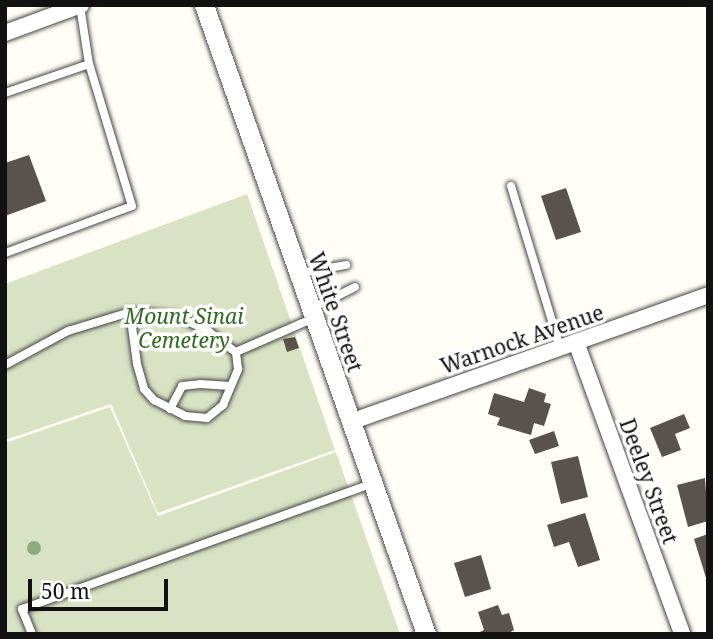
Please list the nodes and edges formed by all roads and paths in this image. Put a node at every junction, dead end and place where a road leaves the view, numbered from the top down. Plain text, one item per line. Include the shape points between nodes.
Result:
1 (204, 5) edge
2 (80, 6) edge
3 (5, 33) edge
4 (89, 64) junction
5 (5, 93) edge
6 (512, 186) dead end
7 (5, 253) edge
8 (346, 265) dead end
9 (299, 274) junction
10 (355, 287) dead end
11 (708, 295) edge
12 (130, 312) junction
13 (312, 313) junction
14 (568, 344) junction
15 (236, 352) junction
16 (5, 365) edge
17 (230, 386) junction
18 (170, 409) junction
19 (350, 422) junction
20 (372, 484) junction
21 (32, 634) edge
22 (426, 634) edge
23 (682, 634) edge

1 - 9 street, White Street
2 - 3 street
2 - 4 lane
4 - 5 lane
4 - 7 lane via 132,206
6 - 14 lane
8 - 9 lane
9 - 13 street, White Street
10 - 13 lane
11 - 14 street, Warnock Avenue
12 - 15 lane via 178,316
12 - 16 lane via 68,331
12 - 18 lane via 140,379 154,400
13 - 15 lane
13 - 19 street, White Street
14 - 19 street, Warnock Avenue
14 - 23 street, Deeley Street
15 - 17 lane via 238,369
17 - 18 lane via 182,386
17 - 18 lane via 223,405 207,418
19 - 20 street, White Street
20 - 21 lane via 22,609
20 - 22 street, White Street

